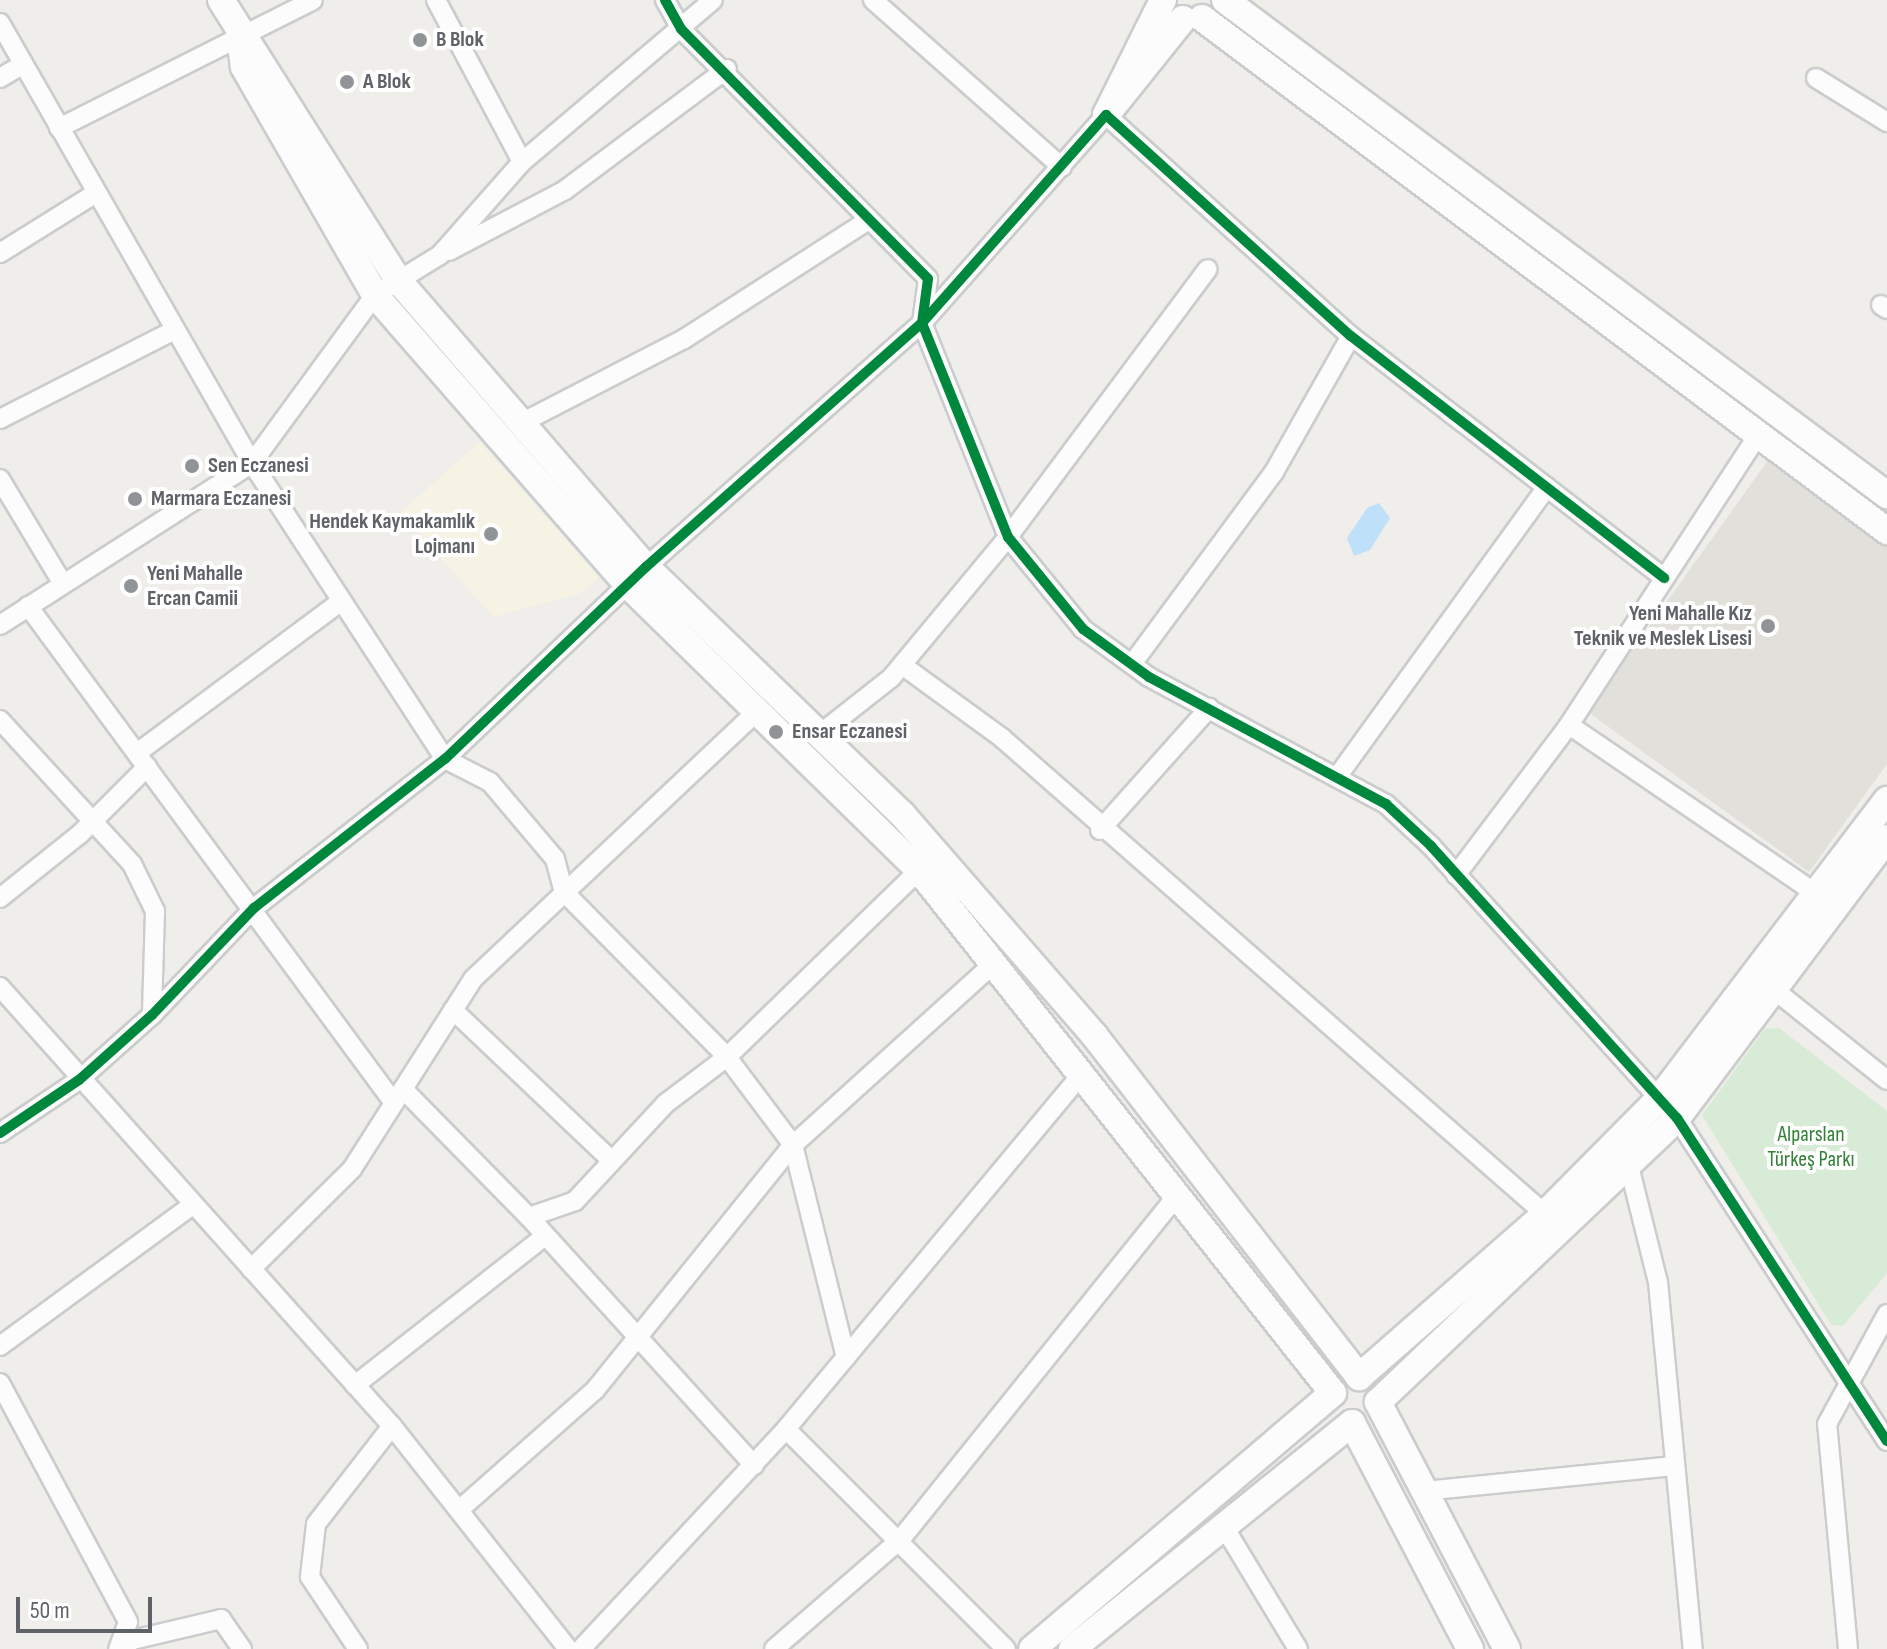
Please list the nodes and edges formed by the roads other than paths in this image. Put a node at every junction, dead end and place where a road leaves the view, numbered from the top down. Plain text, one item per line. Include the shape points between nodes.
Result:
1 (221, 0) edge
2 (313, 0) edge
3 (436, 0) edge
4 (665, 0) edge
5 (713, 0) edge
6 (873, 0) edge
7 (1163, 0) edge
8 (1207, 9) edge
9 (0, 23) edge
10 (681, 29) junction
11 (239, 31) junction
12 (23, 64) junction
13 (727, 69) junction
14 (0, 78) edge
15 (1816, 78) dead end
16 (1106, 115) junction
17 (1887, 122) edge
18 (59, 128) junction
19 (522, 162) junction
20 (1062, 167) junction
21 (96, 193) junction
22 (867, 221) junction
23 (0, 253) edge
24 (440, 255) junction
25 (1208, 269) dead end
26 (398, 280) junction
27 (375, 295) junction
28 (922, 323) junction
29 (175, 330) junction
30 (1351, 336) junction
31 (0, 419) edge
32 (521, 423) junction
33 (1759, 434) junction
34 (252, 463) junction
35 (0, 479) edge
36 (1547, 487) junction
37 (1887, 495) edge
38 (1887, 531) edge
39 (1008, 537) junction
40 (638, 577) junction
41 (1664, 578) junction
42 (63, 584) junction
43 (342, 601) junction
44 (28, 606) junction
45 (0, 625) edge
46 (1132, 664) junction
47 (902, 665) junction
48 (1209, 708) junction
49 (755, 713) junction
50 (0, 720) edge
51 (1569, 725) junction
52 (821, 733) junction
53 (445, 759) junction
54 (142, 760) junction
55 (1337, 777) junction
56 (1887, 800) edge
57 (90, 825) junction
58 (1100, 830) junction
59 (1887, 838) edge
60 (919, 870) junction
61 (1456, 875) junction
62 (1812, 891) junction
63 (564, 892) junction
64 (0, 898) edge
65 (254, 908) junction
66 (991, 966) junction
67 (0, 987) edge
68 (1772, 988) junction
69 (453, 1010) junction
70 (152, 1015) junction
71 (727, 1057) junction
72 (1083, 1073) junction
73 (79, 1080) junction
74 (1887, 1080) edge
75 (398, 1096) junction
76 (1659, 1099) junction
77 (1677, 1118) junction
78 (0, 1133) edge
79 (793, 1145) junction
80 (612, 1161) junction
81 (1630, 1170) junction
82 (1175, 1198) junction
83 (193, 1205) junction
84 (1545, 1214) junction
85 (529, 1217) junction
86 (545, 1236) junction
87 (251, 1269) junction
88 (1887, 1314) edge
89 (641, 1338) junction
90 (0, 1346) edge
91 (846, 1357) junction
92 (1848, 1376) junction
93 (1359, 1377) junction
94 (0, 1383) edge
95 (355, 1385) junction
96 (1333, 1393) junction
97 (1378, 1402) junction
98 (1352, 1423) junction
99 (392, 1426) junction
100 (786, 1429) junction
101 (1887, 1441) edge
102 (754, 1465) junction
103 (1675, 1466) junction
104 (1424, 1491) junction
105 (459, 1510) junction
106 (1226, 1530) junction
107 (900, 1540) junction
108 (123, 1647) edge
109 (242, 1649) edge
110 (358, 1649) edge
111 (568, 1649) edge
112 (581, 1649) edge
113 (774, 1649) edge
114 (1006, 1649) edge
115 (1032, 1649) edge
116 (1072, 1649) edge
117 (1298, 1649) edge
118 (1470, 1649) edge
119 (1507, 1649) edge
120 (1693, 1649) edge
121 (1848, 1649) edge

1 - 11 main road
2 - 11 street
3 - 19 street
4 - 10 street
5 - 10 street
6 - 20 street
7 - 8 main road
7 - 16 main road
8 - 16 main road
8 - 33 main road
8 - 37 main road
9 - 12 street
10 - 13 street
10 - 19 street
11 - 18 street
11 - 26 main road via 263,56
11 - 27 main road via 244,67
12 - 14 street
12 - 18 street
13 - 22 street
13 - 24 street via 565,190
15 - 17 street
16 - 20 street
16 - 30 street
18 - 21 street
19 - 24 street
20 - 28 street
21 - 23 street
21 - 29 street
22 - 28 street via 928,279
22 - 32 street via 684,339
24 - 26 street
25 - 39 street
26 - 27 street
26 - 32 main road
27 - 34 street
27 - 40 main road
28 - 39 street
28 - 40 street
29 - 31 street
29 - 34 street
30 - 36 street
30 - 46 street via 1274,472
32 - 40 main road
33 - 38 main road
33 - 41 street
34 - 42 street
34 - 43 street
35 - 42 street
36 - 41 street
36 - 55 street
39 - 46 street via 1083,629
39 - 47 street
40 - 49 main road
40 - 52 main road
40 - 53 street
41 - 51 street
42 - 44 street
43 - 53 street
43 - 54 street
44 - 45 street
44 - 54 street
46 - 48 street
47 - 52 street
47 - 58 street via 1002,738
48 - 55 street
48 - 58 street
49 - 60 main road
49 - 63 street
50 - 57 street
51 - 61 street
51 - 62 street
52 - 93 main road via 902,814 1094,1035
53 - 63 street via 490,782 555,859
53 - 65 street
54 - 57 street
54 - 65 street
55 - 61 street via 1386,804
56 - 62 main road
57 - 64 street
57 - 70 street via 132,864 155,911
58 - 84 street
59 - 68 main road
60 - 66 main road
60 - 71 street
61 - 76 street
62 - 76 main road
63 - 69 street via 473,979
63 - 71 street
65 - 70 street
65 - 75 street
66 - 72 main road
66 - 79 street
67 - 73 street
68 - 74 street
68 - 77 main road
69 - 75 street
69 - 80 street
70 - 73 street
71 - 79 street
71 - 80 street via 665,1104
72 - 82 main road
72 - 91 street
73 - 78 street
73 - 83 street
75 - 85 street
75 - 87 street via 352,1169
76 - 77 street
76 - 84 main road
77 - 81 main road
77 - 92 street
79 - 89 street
79 - 91 street
80 - 85 street via 575,1201
81 - 97 main road
81 - 103 street via 1658,1282
82 - 96 main road
82 - 107 street
83 - 87 street
83 - 90 street
84 - 93 main road
85 - 86 street
86 - 89 street
86 - 95 street
87 - 95 street
88 - 92 street
89 - 102 street
89 - 105 street via 595,1390
91 - 100 street
92 - 101 street
92 - 121 street via 1827,1424
93 - 96 main road
93 - 97 main road via 1371,1383
94 - 108 street via 122,1611
95 - 99 street
96 - 98 main road via 1334,1409
96 - 115 main road
97 - 98 main road via 1372,1416
97 - 104 main road
98 - 106 main road
98 - 118 main road
99 - 105 street
99 - 110 street via 316,1524 310,1577
100 - 102 street
100 - 107 street
102 - 112 street
103 - 104 street
103 - 120 street
104 - 119 main road
105 - 111 street
106 - 116 main road
106 - 117 street
107 - 113 street
107 - 114 street
108 - 109 street via 221,1619

